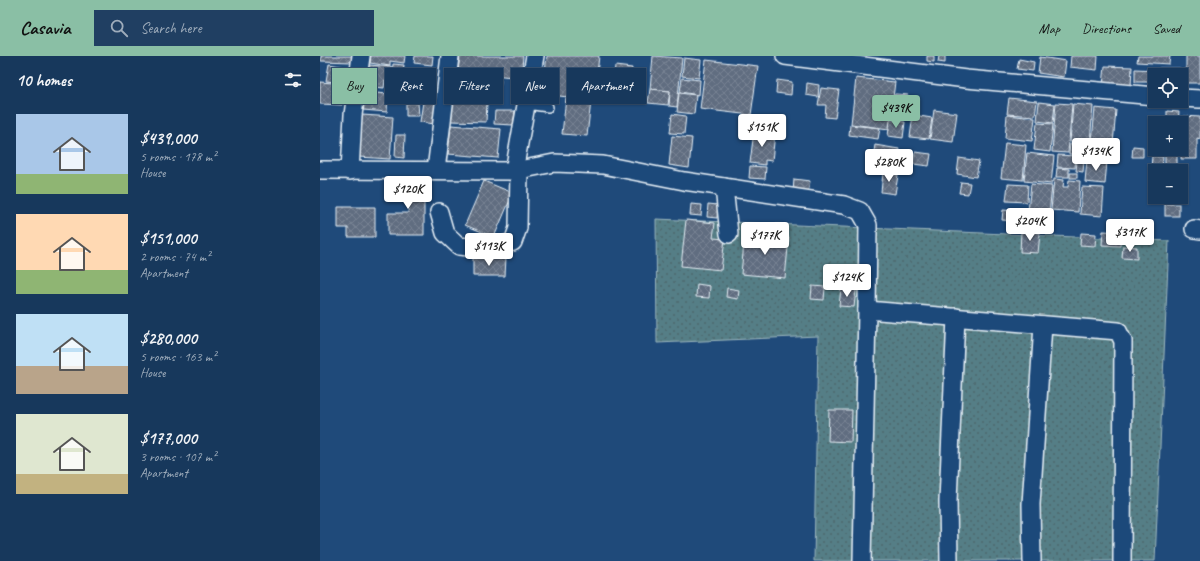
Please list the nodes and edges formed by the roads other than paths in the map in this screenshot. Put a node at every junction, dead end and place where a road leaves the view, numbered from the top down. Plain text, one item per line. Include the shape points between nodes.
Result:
1 (361, 56) edge
2 (450, 56) edge
3 (535, 56) edge
4 (785, 56) edge
5 (533, 68) edge
6 (1148, 95) edge
7 (1188, 98) edge
8 (1200, 99) edge
9 (526, 104) joint
10 (548, 107) dead end
11 (320, 170) edge
12 (436, 170) junction
13 (350, 171) junction
14 (516, 171) junction
15 (724, 187) junction
16 (439, 212) dead end
17 (729, 234) dead end
18 (867, 310) junction
19 (956, 317) junction
20 (1043, 325) junction
21 (862, 561) edge
22 (949, 561) edge
23 (1032, 561) edge
24 (1122, 561) edge

1 - 13 street via 353,115
2 - 12 street
3 - 5 street
4 - 6 street via 966,79
7 - 8 street
9 - 10 lane
9 - 14 street
11 - 13 street
12 - 13 street
12 - 14 street
14 - 15 street via 554,163 603,165
14 - 16 street via 518,228 512,242 489,249 458,246 445,233
15 - 17 street
15 - 18 street via 844,205 860,211 868,224
18 - 19 street
18 - 21 street
19 - 20 street
19 - 22 street via 948,501
20 - 23 street via 1031,504
20 - 24 street via 1118,331 1123,341

